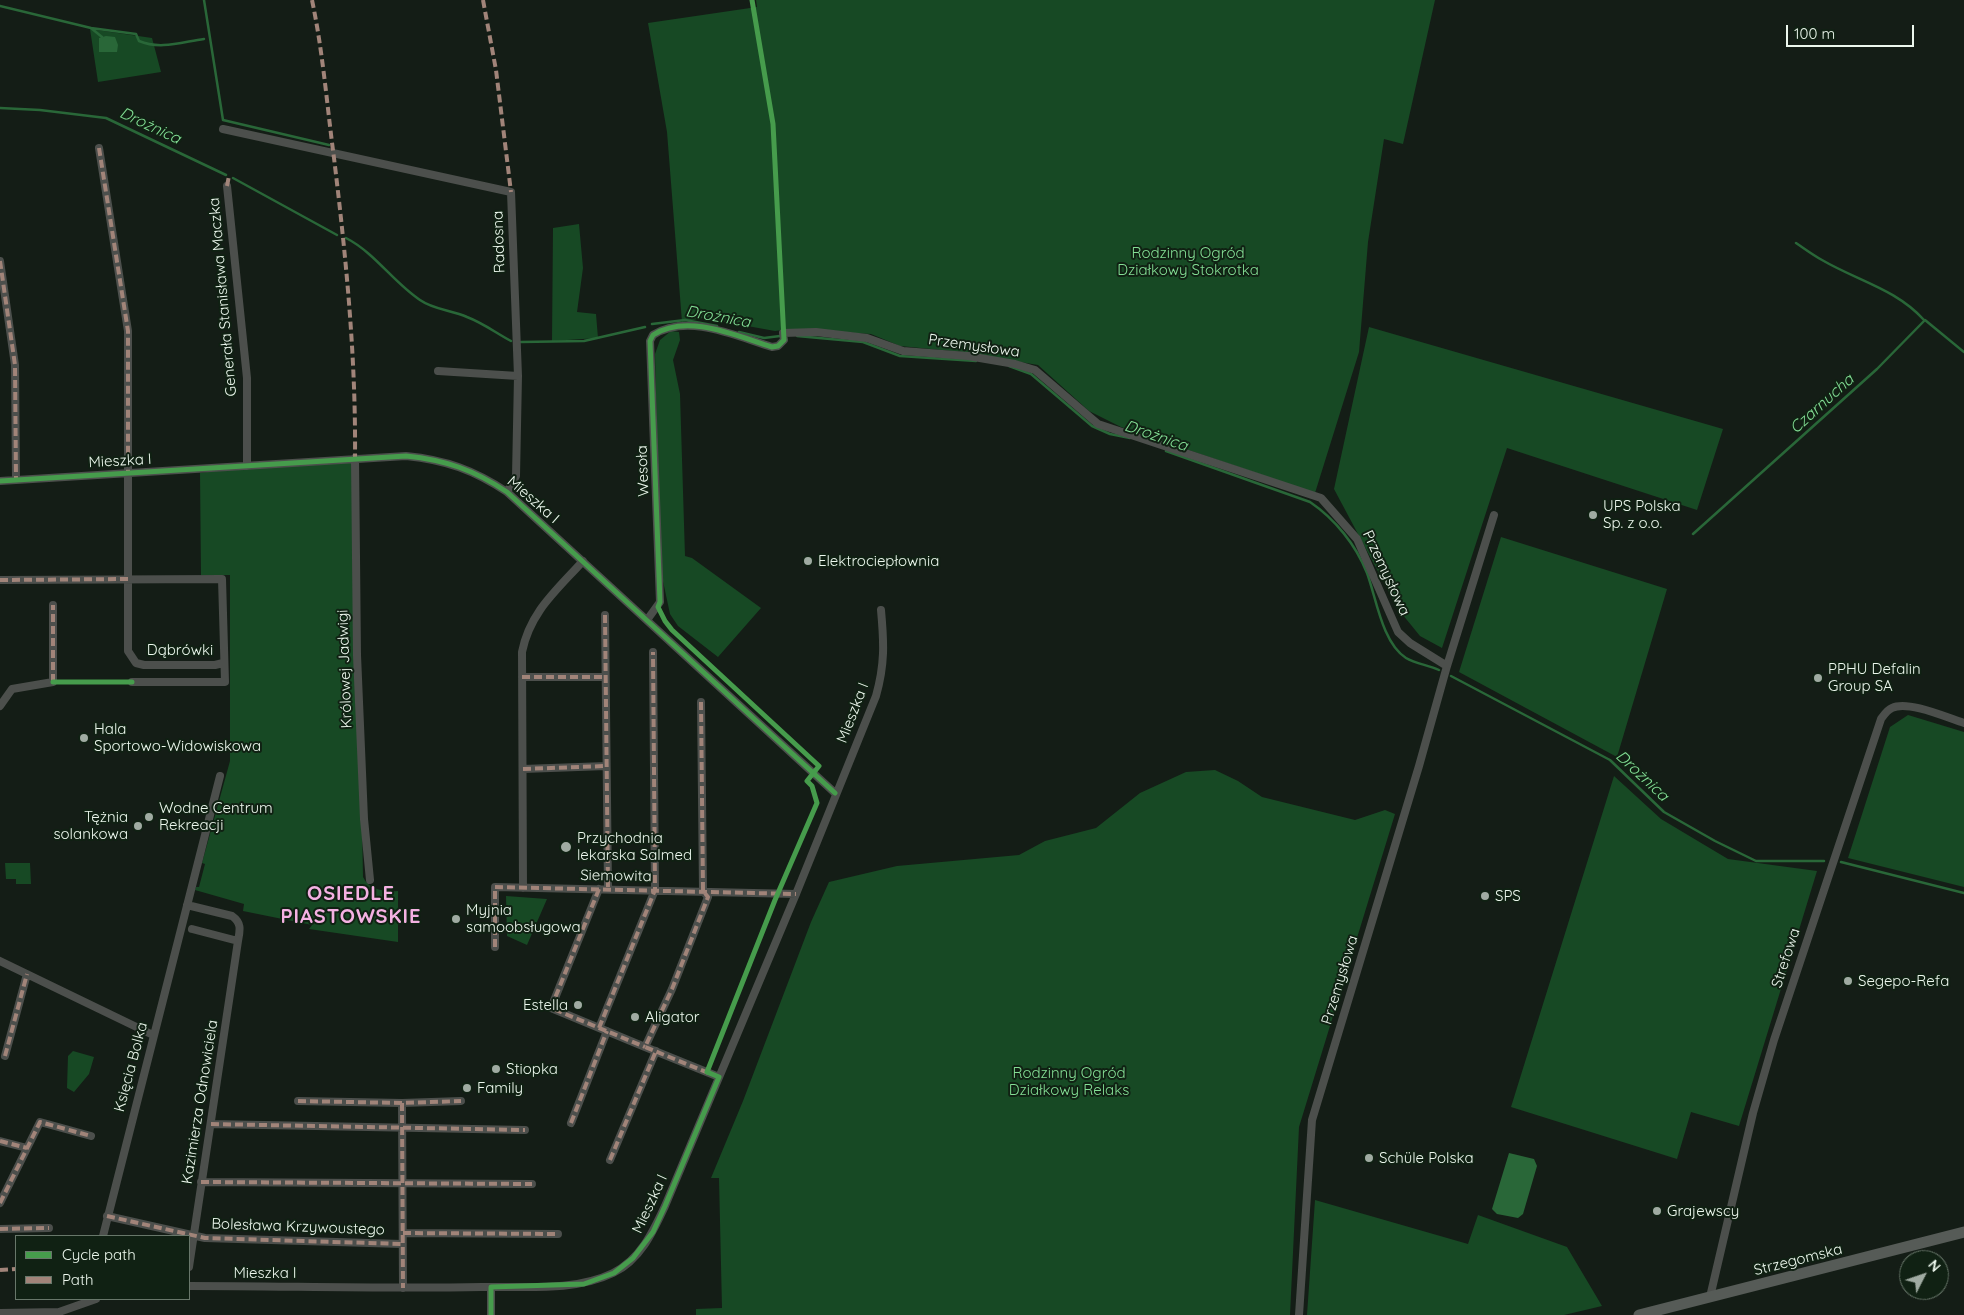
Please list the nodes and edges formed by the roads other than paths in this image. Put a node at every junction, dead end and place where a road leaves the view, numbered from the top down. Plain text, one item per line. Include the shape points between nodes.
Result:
1 (223, 129) dead end
2 (100, 148) dead end
3 (227, 186) dead end
4 (0, 261) edge
5 (653, 334) joint
6 (438, 370) dead end
7 (518, 376) junction
8 (355, 458) junction
9 (247, 466) junction
10 (128, 473) junction
11 (0, 480) edge
12 (16, 480) junction
13 (508, 492) junction
14 (1494, 515) dead end
15 (583, 561) junction
16 (129, 579) junction
17 (0, 580) edge
18 (53, 605) dead end
19 (881, 610) dead end
20 (605, 615) dead end
21 (647, 620) junction
22 (653, 652) dead end
23 (223, 663) junction
24 (1447, 666) junction
25 (522, 677) junction
26 (605, 677) junction
27 (132, 682) dead end
28 (701, 702) dead end
29 (0, 706) edge
30 (1964, 723) edge
31 (606, 766) junction
32 (523, 769) junction
33 (220, 776) dead end
34 (835, 793) junction
35 (370, 880) dead end
36 (523, 888) junction
37 (604, 889) junction
38 (655, 890) junction
39 (703, 891) junction
40 (796, 894) junction
41 (187, 905) junction
42 (192, 929) dead end
43 (238, 941) junction
44 (495, 947) dead end
45 (0, 961) edge
46 (27, 974) junction
47 (599, 1028) junction
48 (607, 1031) junction
49 (153, 1035) junction
50 (645, 1047) junction
51 (656, 1051) junction
52 (4, 1056) dead end
53 (719, 1077) junction
54 (298, 1101) dead end
55 (461, 1101) dead end
56 (402, 1103) junction
57 (571, 1123) dead end
58 (210, 1124) junction
59 (402, 1128) junction
60 (526, 1130) dead end
61 (91, 1136) dead end
62 (0, 1141) edge
63 (27, 1148) junction
64 (610, 1160) dead end
65 (201, 1182) junction
66 (402, 1184) junction
67 (532, 1184) dead end
68 (0, 1203) edge
69 (107, 1216) junction
70 (49, 1228) dead end
71 (0, 1229) edge
72 (1964, 1232) edge
73 (402, 1233) junction
74 (558, 1234) dead end
75 (103, 1235) edge
76 (189, 1235) edge
77 (190, 1235) edge
78 (193, 1236) junction
79 (402, 1244) junction
80 (190, 1259) edge
81 (190, 1286) edge
82 (491, 1287) junction
83 (403, 1288) junction
84 (1710, 1297) junction
85 (93, 1300) edge
86 (0, 1314) edge
87 (490, 1315) edge
88 (1299, 1315) edge
89 (1639, 1315) edge

1 - 7 street, Radosna via 511,192
2 - 10 street, Dąbrówki via 128,331
3 - 9 street, Generała Stanisława Maczka via 247,378
4 - 12 street via 15,365
5 - 21 street, Wesoła via 650,341 660,602
5 - 24 street, Przemysłowa via 670,327 698,326 772,347 782,343 783,333 816,332 867,338 903,351 968,356 1035,370 1098,424 1321,498 1357,539 1398,632
6 - 7 street
7 - 13 street, Radosna via 516,476
8 - 9 street, Mieszka I
8 - 13 street, Mieszka I via 406,456 442,460 473,472
8 - 35 street, Królowej Jadwigi via 358,664 364,818
9 - 10 street, Mieszka I
10 - 12 street, Mieszka I
10 - 16 street, Dąbrówki
11 - 12 street, Mieszka I
13 - 15 street, Mieszka I
14 - 24 street
15 - 21 street, Mieszka I
15 - 25 street via 533,619 522,652
16 - 17 street
16 - 23 street, Dąbrówki via 128,651 136,663
16 - 23 street, Dąbrówki via 222,579
18 - 29 street via 52,682 12,689
19 - 34 street, Mieszka I via 885,650 883,673
20 - 26 street
21 - 34 street, Mieszka I
22 - 38 street
23 - 27 street via 225,682
24 - 88 street, Przemysłowa via 1312,1120
25 - 26 street
25 - 32 street
26 - 31 street
28 - 39 street
30 - 84 street, Strefowa via 1900,706 1892,708 1881,719 1774,1040 1751,1122
31 - 32 street
31 - 37 street
32 - 36 street
33 - 41 street, Księcia Bolka
34 - 40 street, Mieszka I
36 - 37 street, Siemowita
36 - 44 street, Siemowita via 496,887
37 - 38 street, Siemowita
37 - 47 street via 551,1008
38 - 39 street, Siemowita
38 - 47 street
39 - 40 street, Siemowita
39 - 50 street via 708,897 707,903
40 - 53 street, Mieszka I
41 - 43 street via 232,916 240,924
41 - 49 street, Księcia Bolka
42 - 43 street
43 - 58 street, Kazimierza Odnowiciela
45 - 46 street
46 - 49 street
46 - 52 street
47 - 48 street
48 - 50 street
48 - 57 street
49 - 69 street, Księcia Bolka
50 - 51 street
51 - 53 street
51 - 64 street
53 - 82 street, Mieszka I via 653,1232 633,1258 614,1273 584,1284
54 - 56 street
55 - 56 street
56 - 59 street, Bolesława Krzywoustego
58 - 59 street
58 - 65 street, Kazimierza Odnowiciela
59 - 60 street
59 - 66 street, Bolesława Krzywoustego
61 - 63 street via 40,1122
62 - 63 street
63 - 68 street
65 - 66 street
65 - 78 street, Kazimierza Odnowiciela
66 - 67 street
66 - 73 street, Bolesława Krzywoustego
69 - 75 street, Księcia Bolka
69 - 76 street, Bolesława Krzywoustego
70 - 71 street
72 - 84 main road, Strzegomska
73 - 74 street, Bolesława Krzywoustego
73 - 79 street, Bolesława Krzywoustego
77 - 78 street, Bolesława Krzywoustego
78 - 79 street, Bolesława Krzywoustego
78 - 80 street, Kazimierza Odnowiciela
79 - 83 street, Bolesława Krzywoustego
81 - 83 street, Mieszka I
82 - 83 street, Mieszka I
82 - 87 street
84 - 89 main road, Strzegomska
85 - 86 street via 59,1312

